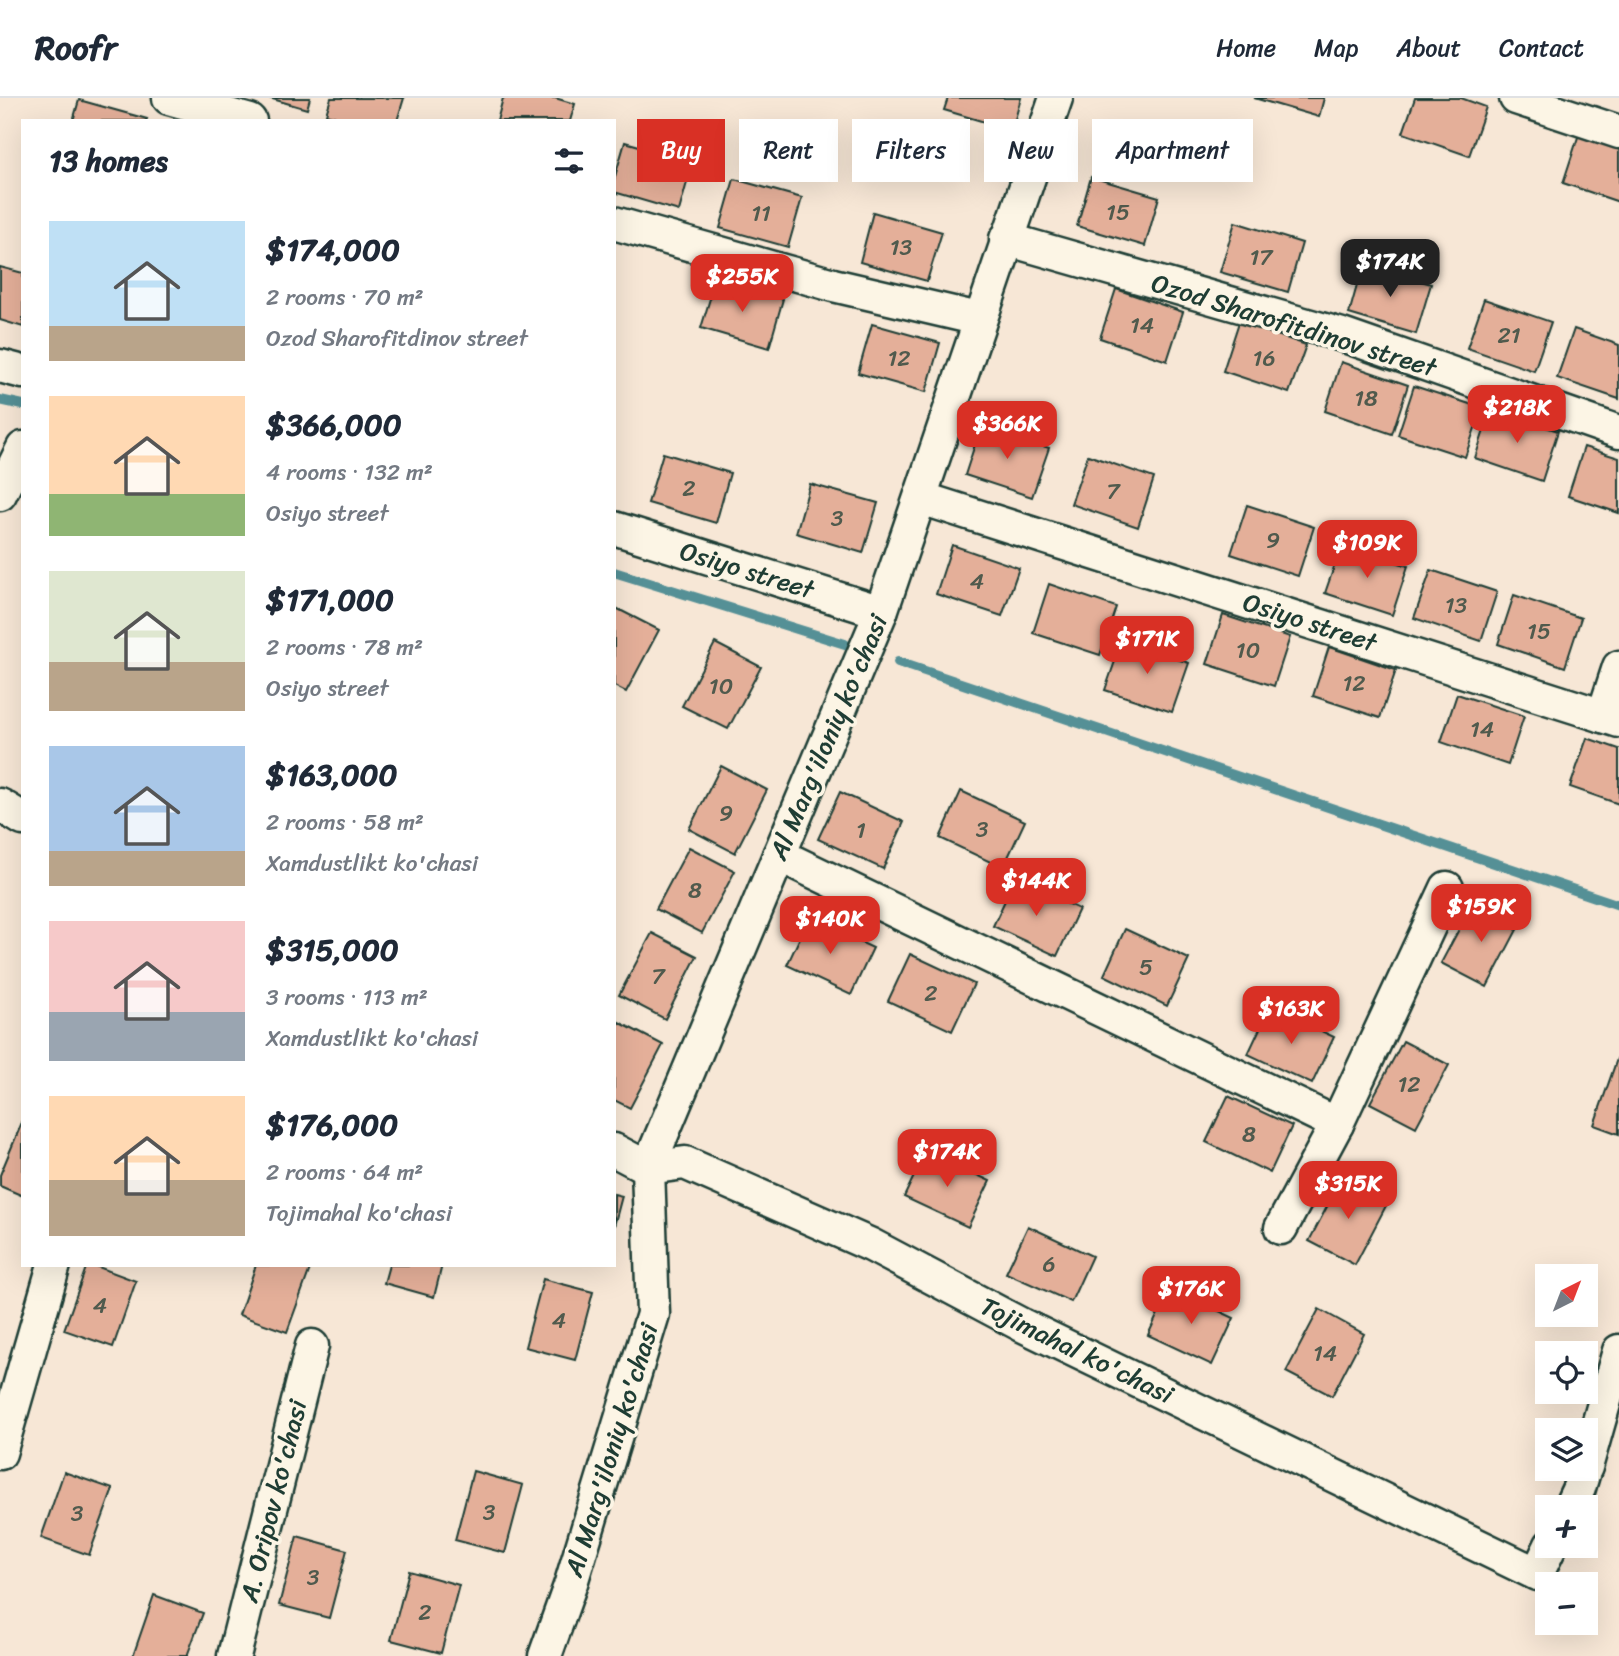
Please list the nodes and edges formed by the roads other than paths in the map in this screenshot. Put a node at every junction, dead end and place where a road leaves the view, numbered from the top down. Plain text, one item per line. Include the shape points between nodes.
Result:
1 (169, 98) edge
2 (1056, 98) edge
3 (1516, 98) edge
4 (243, 119) edge
5 (1619, 132) edge
6 (616, 224) edge
7 (1006, 239) junction
8 (979, 319) junction
9 (0, 366) edge
10 (21, 371) edge
11 (1619, 432) edge
12 (21, 453) edge
13 (0, 494) edge
14 (921, 498) junction
15 (616, 529) edge
16 (881, 611) junction
17 (1619, 667) edge
18 (1611, 718) edge
19 (0, 805) edge
20 (21, 818) edge
21 (779, 855) junction
22 (1447, 888) dead end
23 (1337, 1124) junction
24 (616, 1151) edge
25 (648, 1168) junction
26 (1281, 1228) dead end
27 (53, 1267) edge
28 (312, 1346) dead end
29 (1619, 1351) edge
30 (1598, 1423) edge
31 (0, 1454) edge
32 (1545, 1558) edge
33 (234, 1656) edge
34 (545, 1656) edge

1 - 4 street
2 - 7 street, Al Marg'iloniy ko'chasi
3 - 5 street
6 - 8 street via 833,285
7 - 8 street, Al Marg'iloniy ko'chasi
7 - 11 street, Ozod Sharofitdinov street via 1342,335
8 - 14 street, Al Marg'iloniy ko'chasi
9 - 10 street
12 - 13 street
14 - 16 street, Al Marg'iloniy ko'chasi
14 - 18 street, Osiyo street
15 - 16 street, Osiyo street
16 - 21 street, Al Marg'iloniy ko'chasi
17 - 18 street
19 - 20 street
21 - 23 street
21 - 25 street, Al Marg'iloniy ko'chasi
22 - 23 street
23 - 26 street
24 - 25 street
25 - 32 street, Tojimahal ko'chasi via 685,1163 871,1245 1035,1331 1537,1574
25 - 34 street, Al Marg'iloniy ko'chasi via 653,1314
27 - 31 street
28 - 33 street, A. Oripov ko'chasi
29 - 30 street

